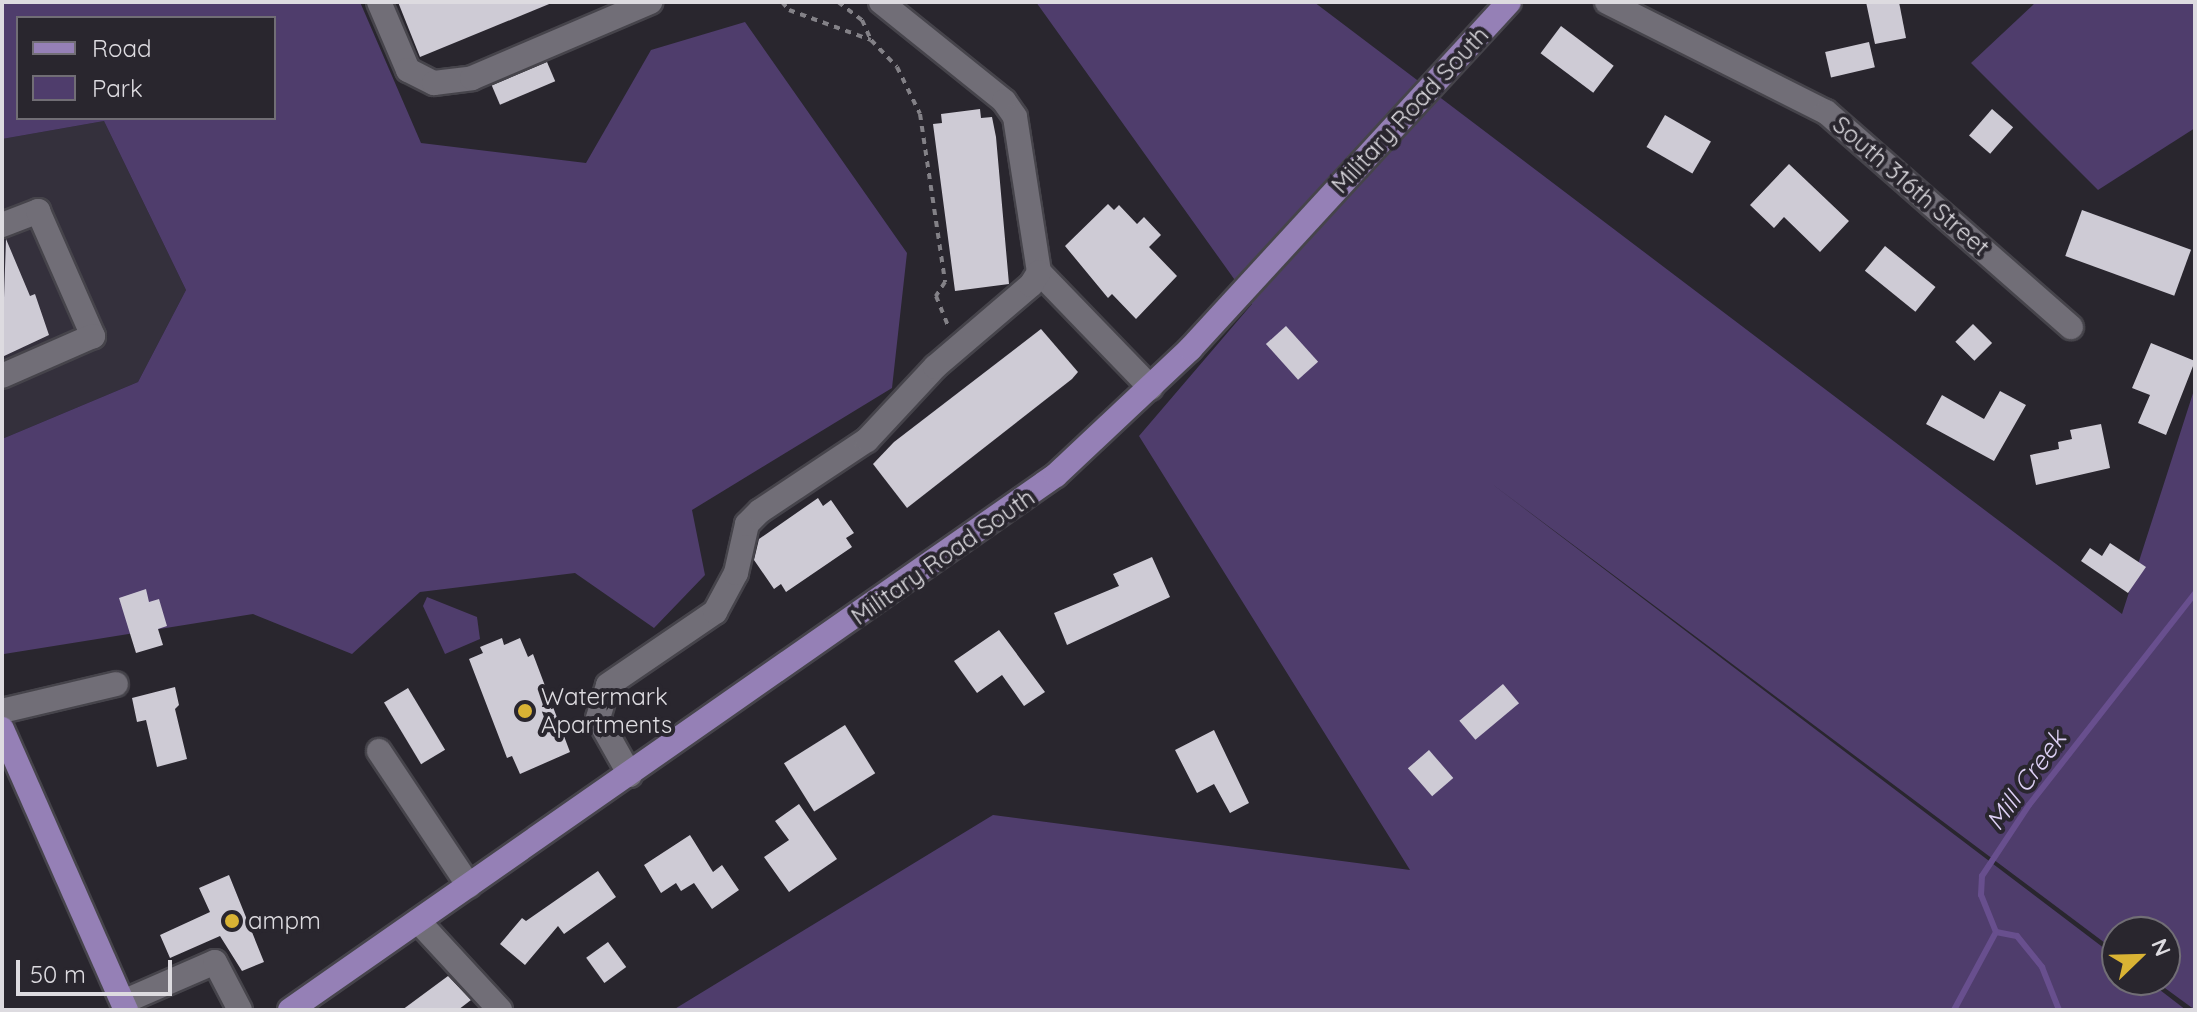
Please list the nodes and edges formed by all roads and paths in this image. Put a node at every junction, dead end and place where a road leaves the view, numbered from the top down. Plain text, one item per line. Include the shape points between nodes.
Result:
1 (379, 2) edge
2 (650, 2) edge
3 (782, 2) edge
4 (800, 2) edge
5 (818, 2) edge
6 (838, 2) edge
7 (881, 2) edge
8 (1509, 2) edge
9 (1607, 2) edge
10 (871, 40) junction
11 (2, 225) edge
12 (1039, 272) junction
13 (2071, 327) dead end
14 (961, 345) junction
15 (2, 376) edge
16 (1151, 388) junction
17 (116, 684) dead end
18 (2, 711) edge
19 (2, 729) edge
20 (379, 751) dead end
21 (630, 775) junction
22 (469, 886) junction
23 (418, 921) junction
24 (124, 1006) edge
25 (301, 1007) edge
26 (240, 1010) edge
27 (500, 1010) edge

1 - 2 street via 408,70 434,83 472,78
3 - 10 path via 789,10
4 - 5 path
6 - 10 path via 862,20
7 - 12 street via 991,89 1015,117
8 - 16 main road, Military Road South
9 - 13 street, South 316th Street via 1826,112
10 - 14 path via 897,67 920,114 945,282 936,296 943,320
11 - 15 street via 38,211 93,336
12 - 14 street via 1031,285
12 - 16 street
14 - 21 street via 867,440 747,524 736,573 715,612 608,685 598,718
16 - 21 main road, Military Road South via 1024,500
17 - 18 street
19 - 24 main road
20 - 22 street
21 - 22 main road, Military Road South
22 - 23 main road, Military Road South
23 - 25 main road, Military Road South
23 - 27 street
24 - 26 street via 215,962

